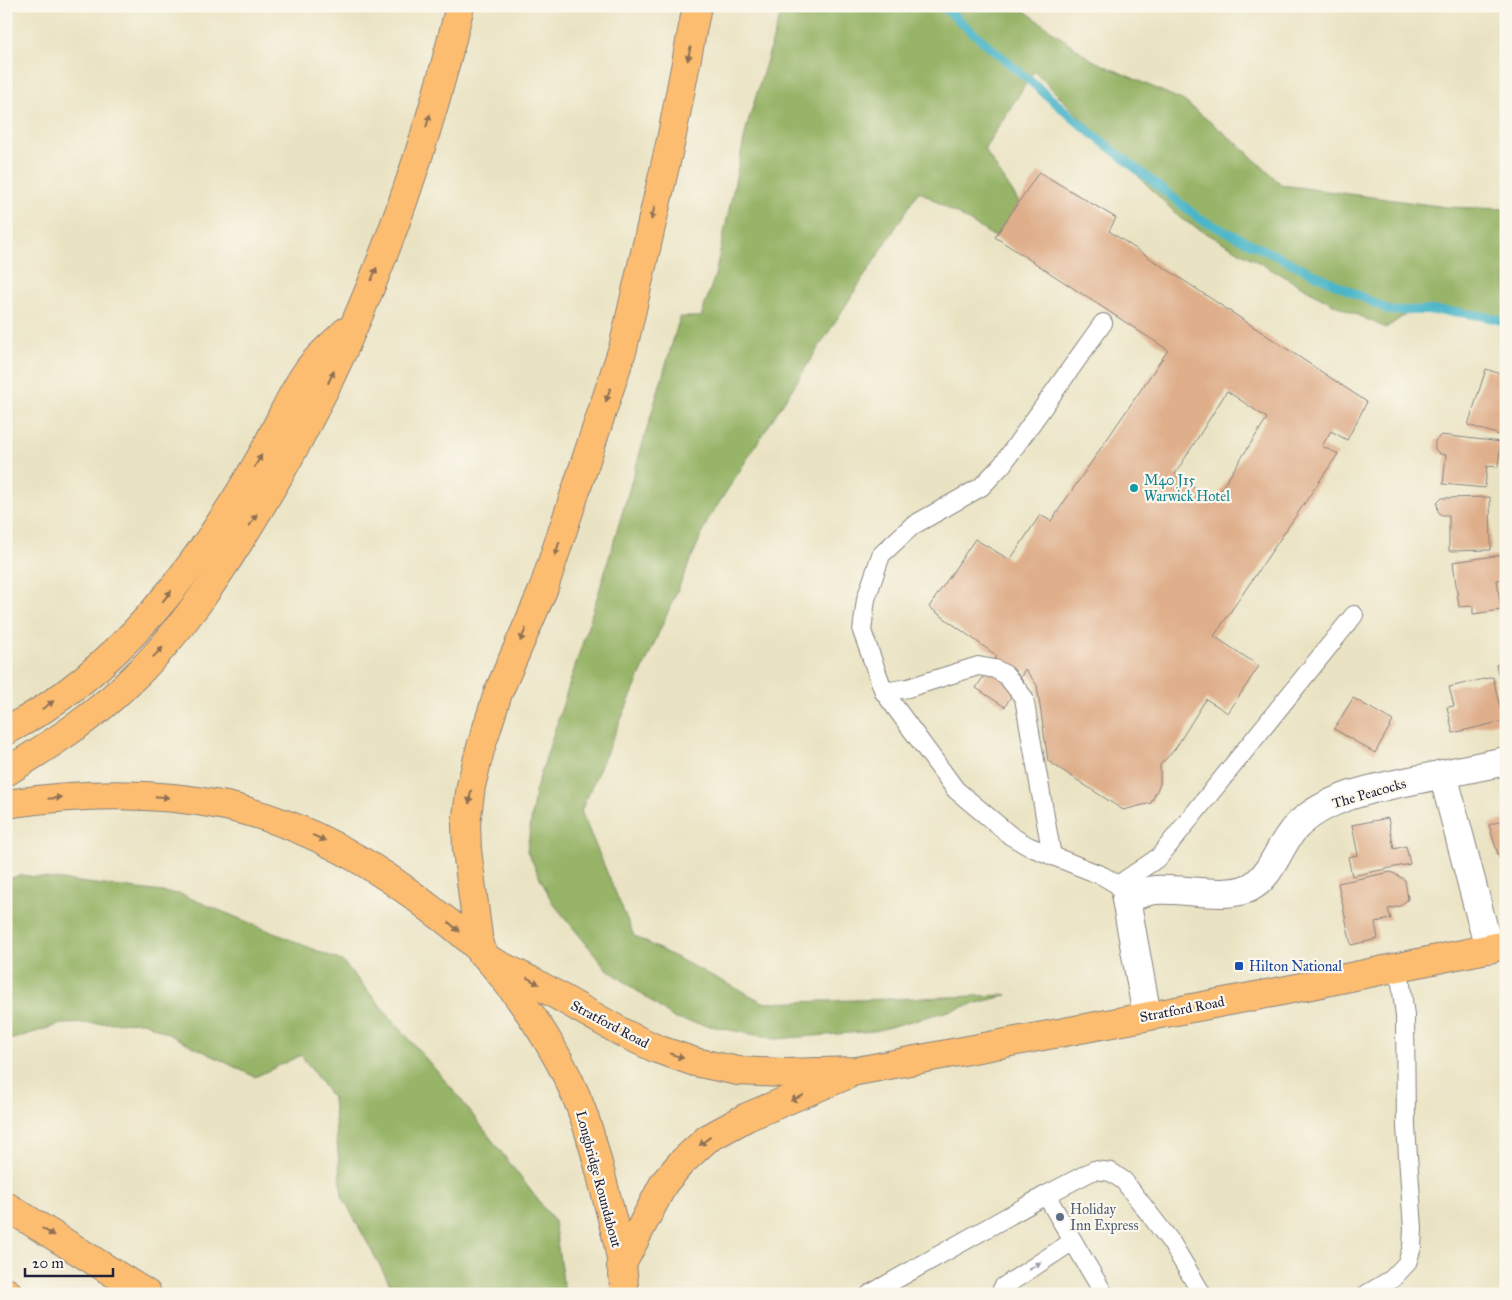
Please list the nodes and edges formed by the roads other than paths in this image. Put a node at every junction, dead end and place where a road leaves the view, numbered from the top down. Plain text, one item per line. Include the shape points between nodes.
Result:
1 (460, 6) edge
2 (697, 6) edge
3 (356, 320) junction
4 (1103, 323) dead end
5 (1354, 615) dead end
6 (884, 692) junction
7 (6, 731) edge
8 (1506, 761) edge
9 (6, 772) edge
10 (1443, 774) junction
11 (6, 804) edge
12 (1052, 856) junction
13 (1122, 892) junction
14 (1497, 947) edge
15 (485, 956) junction
16 (1399, 967) junction
17 (1147, 1016) junction
18 (857, 1071) junction
19 (1046, 1195) junction
20 (6, 1206) edge
21 (1073, 1241) junction
22 (625, 1285) edge
23 (148, 1294) edge
24 (870, 1294) edge
25 (1000, 1294) edge
26 (1104, 1294) edge
27 (1202, 1294) edge
28 (1367, 1294) edge

3 -> 1 highway via 420,150
2 -> 15 highway via 673,130 623,348 543,590 498,693 471,786 466,823 467,850
7 -> 3 highway via 36,714 96,670 158,607 224,516 261,457 308,370
9 -> 3 highway via 75,728 125,687 190,614 282,471 316,409
4 - 6 lane via 1002,465 981,486 912,526 881,555 866,599 862,631
5 - 13 lane via 1159,857
6 - 12 lane via 956,790 1011,836
6 - 12 lane via 908,688 978,666 1006,675 1024,698
8 - 10 street, The Peacocks
10 - 13 street, The Peacocks via 1362,793 1321,808 1294,829 1266,875 1251,887 1236,893
10 - 14 street
11 -> 15 highway, Longbridge Roundabout via 114,794 226,806 270,819 321,839 368,864 404,887
12 - 13 lane via 1103,876
13 - 17 street
14 - 16 highway, Stratford Road
15 -> 18 highway, Stratford Road via 623,1033 695,1062 738,1071
15 - 22 highway, Longbridge Roundabout via 559,1061 580,1106 598,1165
16 - 17 highway, Stratford Road
16 - 28 lane via 1404,1016 1412,1247 1407,1263 1392,1279
17 - 18 highway, Stratford Road
18 -> 22 highway, Stratford Road via 748,1117 707,1139 681,1162 664,1183
19 - 21 lane
19 - 24 lane
19 - 27 lane via 1094,1170 1111,1172 1124,1180 1172,1242
20 -> 23 highway
25 -> 21 lane via 1004,1287
21 - 26 lane

